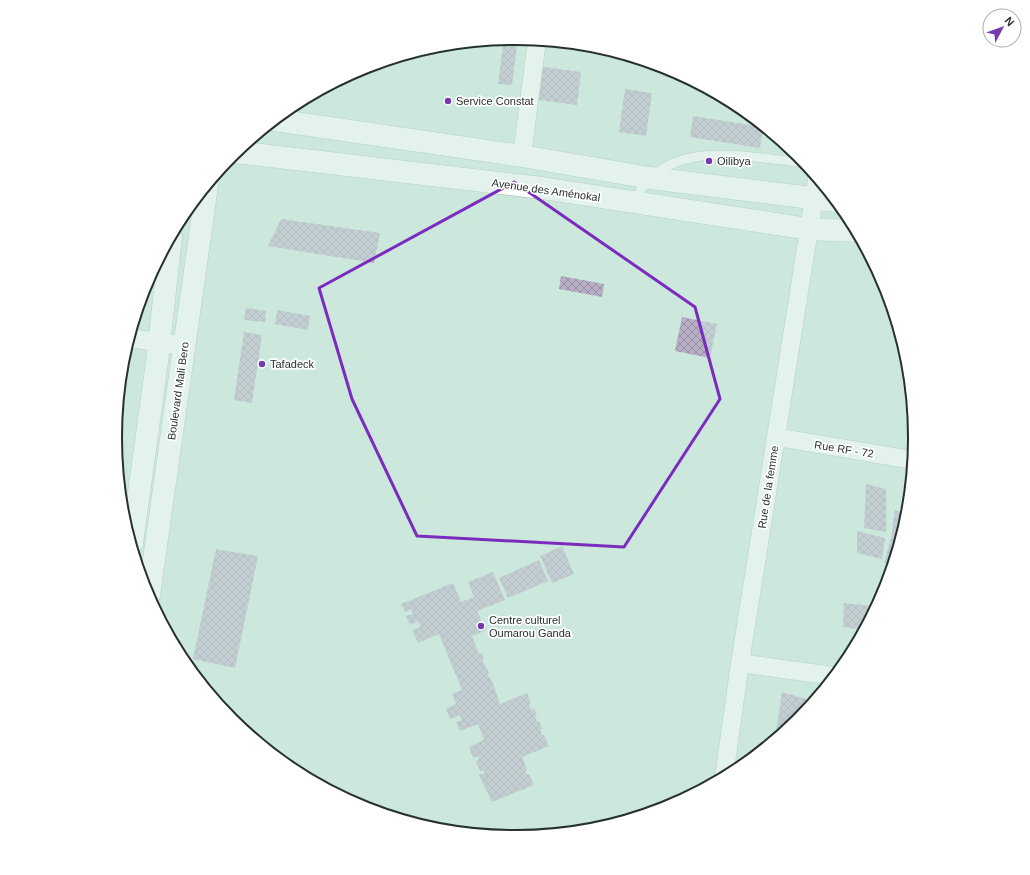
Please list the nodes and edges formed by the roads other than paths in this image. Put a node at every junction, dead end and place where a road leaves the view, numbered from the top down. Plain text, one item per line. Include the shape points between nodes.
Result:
1 (536, 46) edge
2 (283, 121) edge
3 (448, 146) junction
4 (244, 153) edge
5 (522, 156) junction
6 (547, 160) junction
7 (795, 162) edge
8 (445, 176) junction
9 (650, 178) junction
10 (542, 188) junction
11 (822, 193) edge
12 (205, 197) edge
13 (633, 202) junction
14 (810, 229) junction
15 (848, 231) edge
16 (169, 252) edge
17 (135, 339) edge
18 (159, 343) junction
19 (184, 346) junction
20 (776, 438) junction
21 (907, 459) edge
22 (134, 530) edge
23 (149, 581) edge
24 (740, 663) junction
25 (827, 675) edge
26 (725, 769) edge

1 - 5 street
2 - 3 main road
3 - 5 main road
3 - 8 main road
4 - 8 main road, Avenue des Aménokal
5 - 6 main road
6 - 9 main road
6 - 10 main road
7 - 9 lane via 718,154 688,158 671,164
8 - 10 main road, Avenue des Aménokal
9 - 11 main road
9 - 13 lane
10 - 13 main road, Avenue des Aménokal
11 - 14 street, Rue de la femme
12 - 19 main road, Boulevard Mali Bero
13 - 14 main road, Avenue des Aménokal
14 - 15 main road, Avenue des Aménokal
14 - 20 street, Rue de la femme
16 - 18 main road
17 - 18 street
18 - 19 street
18 - 22 main road
19 - 23 main road, Boulevard Mali Bero
20 - 21 street, Rue RF - 72
20 - 24 street, Rue de la femme
24 - 25 street
24 - 26 street, Rue de la femme

